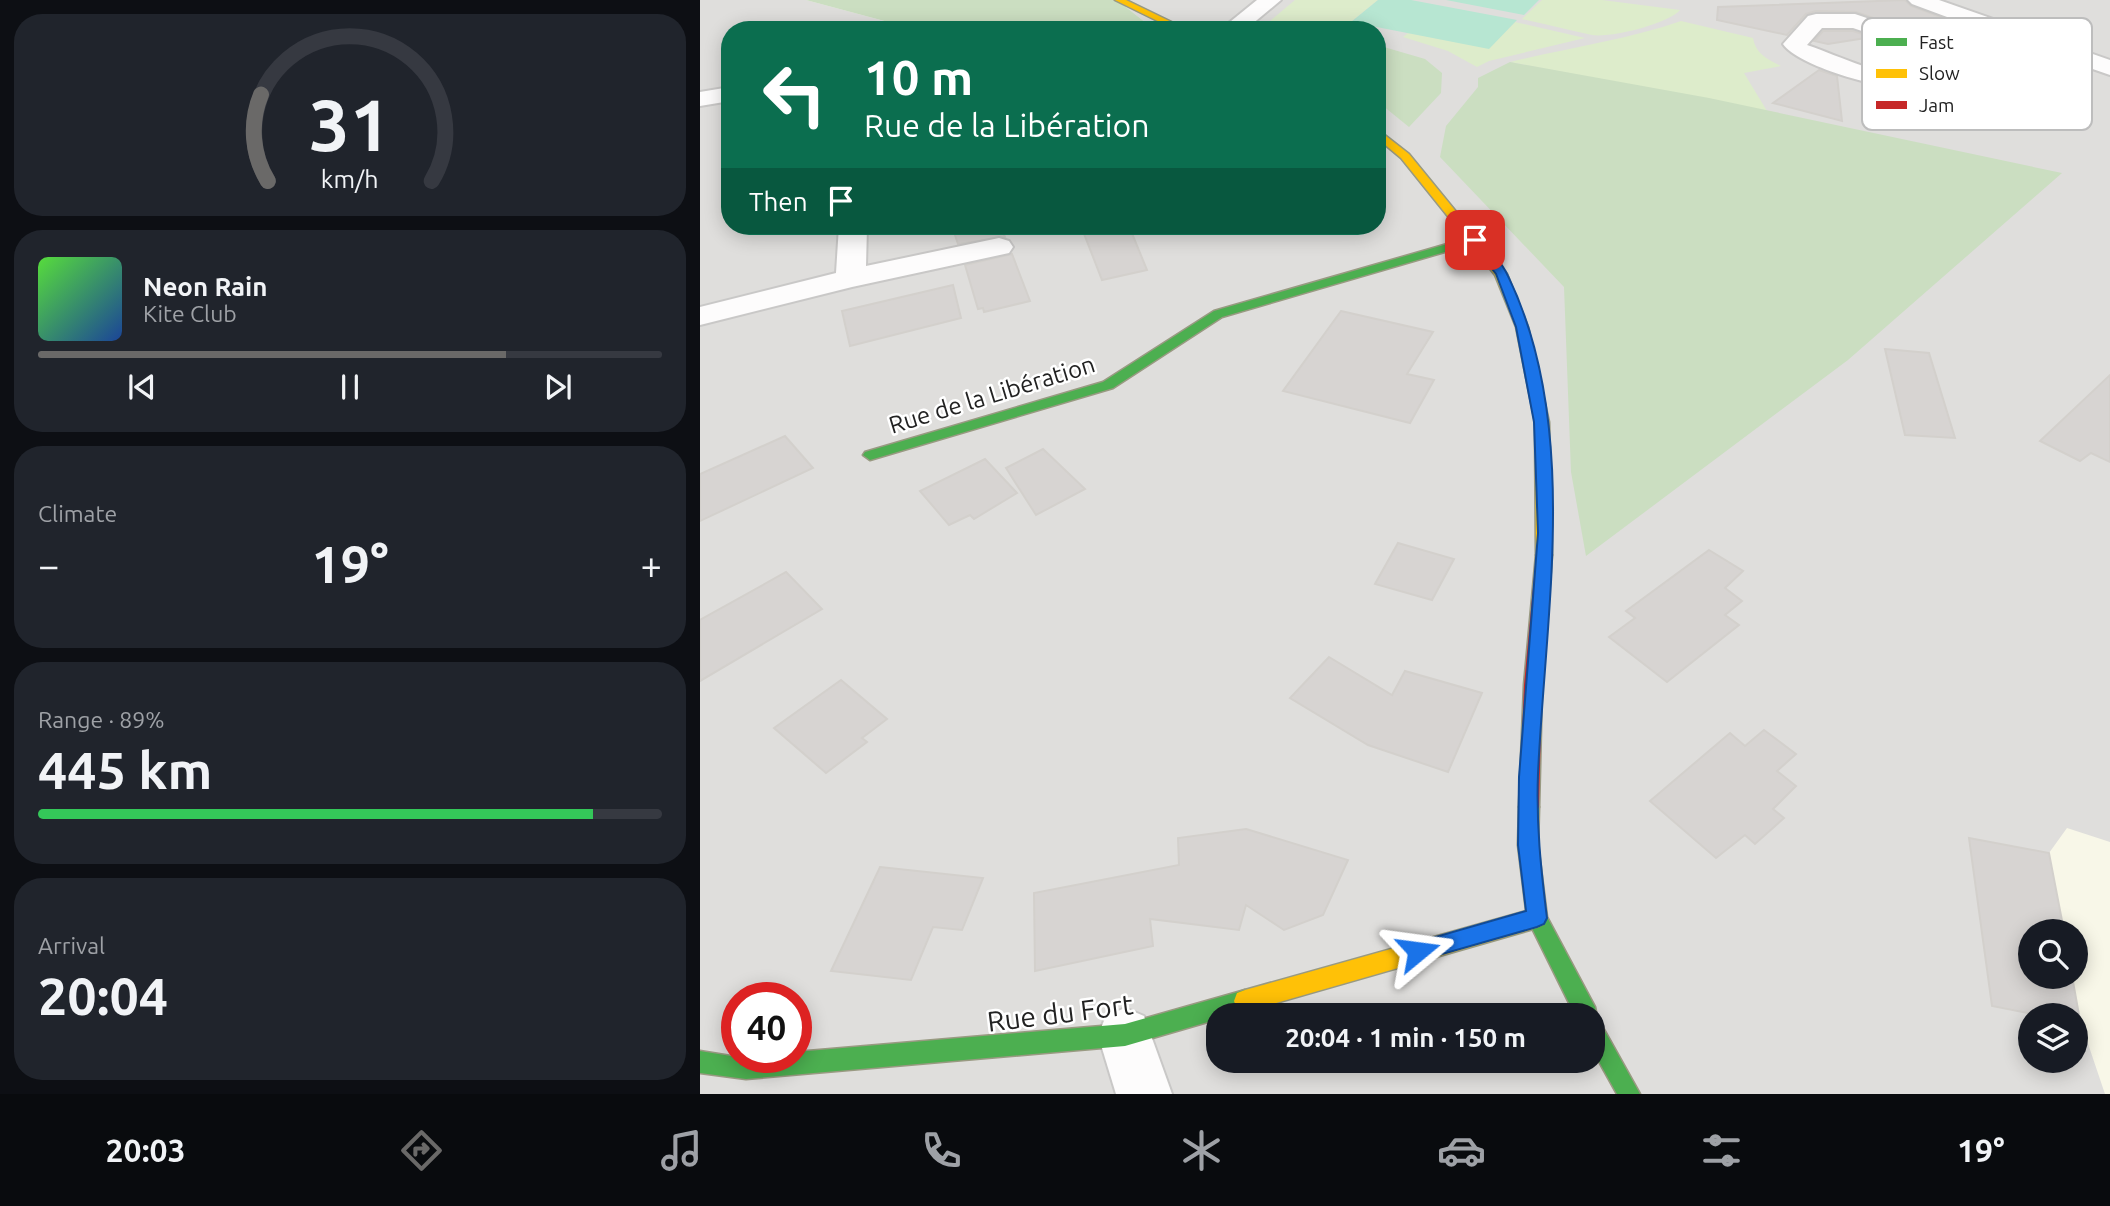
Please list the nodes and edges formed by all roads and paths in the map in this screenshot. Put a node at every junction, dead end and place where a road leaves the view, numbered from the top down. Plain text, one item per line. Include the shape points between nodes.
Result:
1 (1119, 0) edge
2 (1270, 0) edge
3 (1919, 0) edge
4 (1971, 18) edge
5 (1164, 21) edge
6 (1243, 21) edge
7 (1862, 25) edge
8 (2092, 61) edge
9 (2110, 68) edge
10 (1862, 71) edge
11 (721, 96) edge
12 (700, 99) edge
13 (1386, 140) edge
14 (853, 235) edge
15 (1475, 240) junction
16 (999, 247) dead end
17 (851, 278) junction
18 (700, 316) edge
19 (870, 455) dead end
20 (1537, 918) junction
21 (1581, 1003) edge
22 (1125, 1035) junction
23 (1605, 1050) edge
24 (700, 1062) edge
25 (1144, 1094) edge
26 (1629, 1094) edge

1 - 5 street
2 - 6 street
3 - 4 street
7 - 10 street via 1835,19 1816,21 1794,44 1799,50
8 - 9 street
11 - 12 street
13 - 15 street
14 - 17 street
15 - 19 street, Rue de la Libération via 1218,314 1108,385
15 - 20 street via 1502,274 1522,327 1542,422 1546,533 1528,777 1528,845
16 - 17 street
17 - 18 street
20 - 21 street
20 - 22 street, Rue du Fort
22 - 24 street, Rue du Fort via 746,1068
22 - 25 street
23 - 26 street

